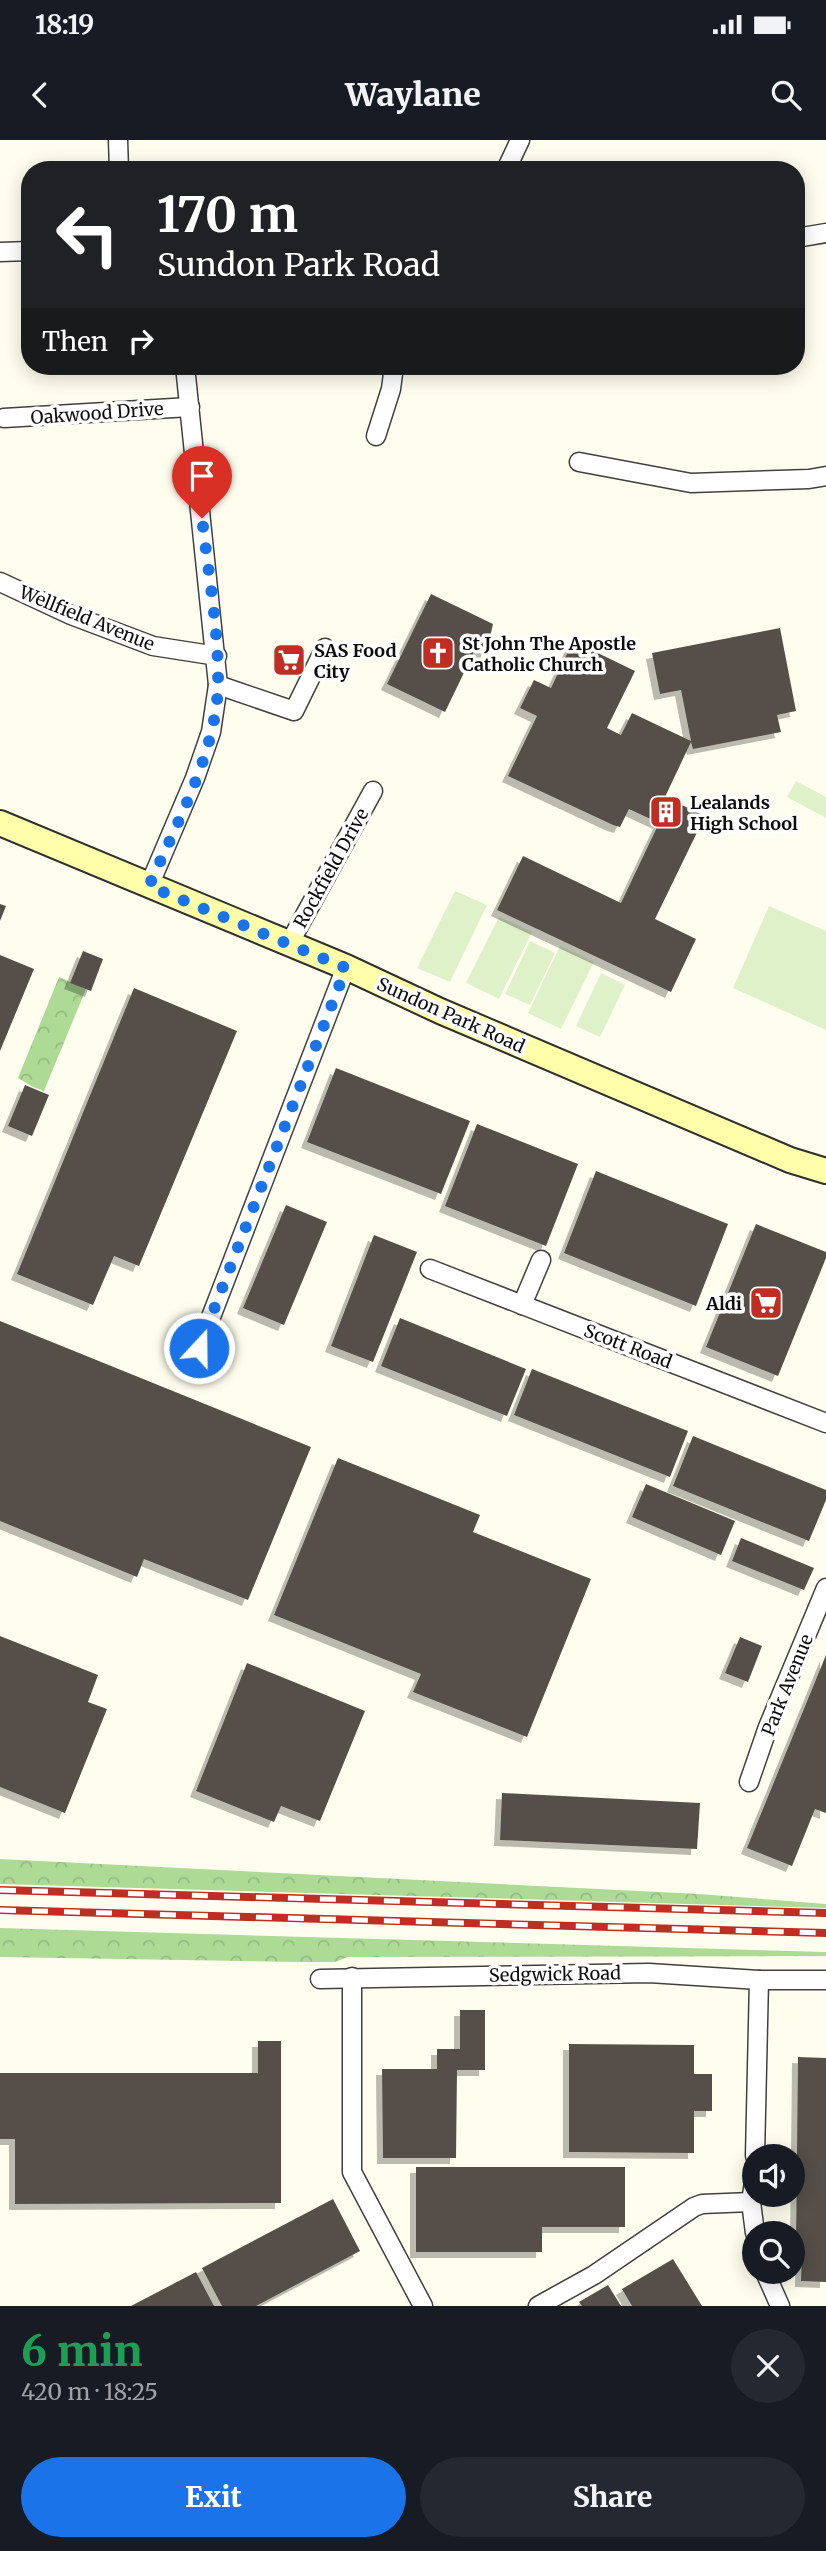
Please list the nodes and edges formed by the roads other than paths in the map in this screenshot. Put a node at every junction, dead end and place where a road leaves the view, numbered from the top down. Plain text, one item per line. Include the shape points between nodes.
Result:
1 (118, 140) edge
2 (520, 140) edge
3 (119, 161) edge
4 (510, 161) edge
5 (826, 233) edge
6 (805, 236) edge
7 (21, 251) edge
8 (0, 252) edge
9 (186, 375) edge
10 (393, 375) edge
11 (190, 407) junction
12 (4, 418) dead end
13 (376, 436) dead end
14 (579, 462) dead end
15 (826, 477) edge
16 (0, 582) edge
17 (325, 648) dead end
18 (217, 656) junction
19 (218, 685) junction
20 (373, 791) dead end
21 (0, 823) edge
22 (149, 886) junction
23 (289, 944) junction
24 (346, 968) junction
25 (826, 1171) edge
26 (541, 1260) dead end
27 (430, 1269) dead end
28 (522, 1305) junction
29 (199, 1348) dead end
30 (826, 1423) edge
31 (826, 1588) edge
32 (749, 1782) dead end
33 (352, 1977) junction
34 (320, 1979) dead end
35 (759, 1980) junction
36 (826, 1980) edge
37 (755, 2144) edge
38 (742, 2202) edge
39 (770, 2284) edge
40 (423, 2306) edge
41 (538, 2306) edge
42 (780, 2306) edge

1 - 3 street
2 - 4 street
5 - 6 street
7 - 8 street
9 - 11 street
10 - 13 street
11 - 12 street, Oakwood Drive
11 - 18 street
14 - 15 street via 691,483
16 - 18 street, Wellfield Avenue via 153,646
17 - 19 street via 294,711
18 - 19 street
19 - 22 street via 211,732
20 - 23 street, Rockfield Drive
21 - 22 street, Sundon Park Road
22 - 23 street, Sundon Park Road
23 - 24 street, Sundon Park Road
24 - 25 street, Sundon Park Road via 790,1160
24 - 29 street
26 - 28 street
27 - 28 street, Scott Road
28 - 30 street, Scott Road
31 - 32 street, Park Avenue
33 - 34 street, Sedgwick Road
33 - 35 street, Sedgwick Road via 649,1973
33 - 40 street via 352,2172
35 - 36 street, Sedgwick Road
35 - 37 street
38 - 41 street via 694,2207 594,2275
39 - 42 street

